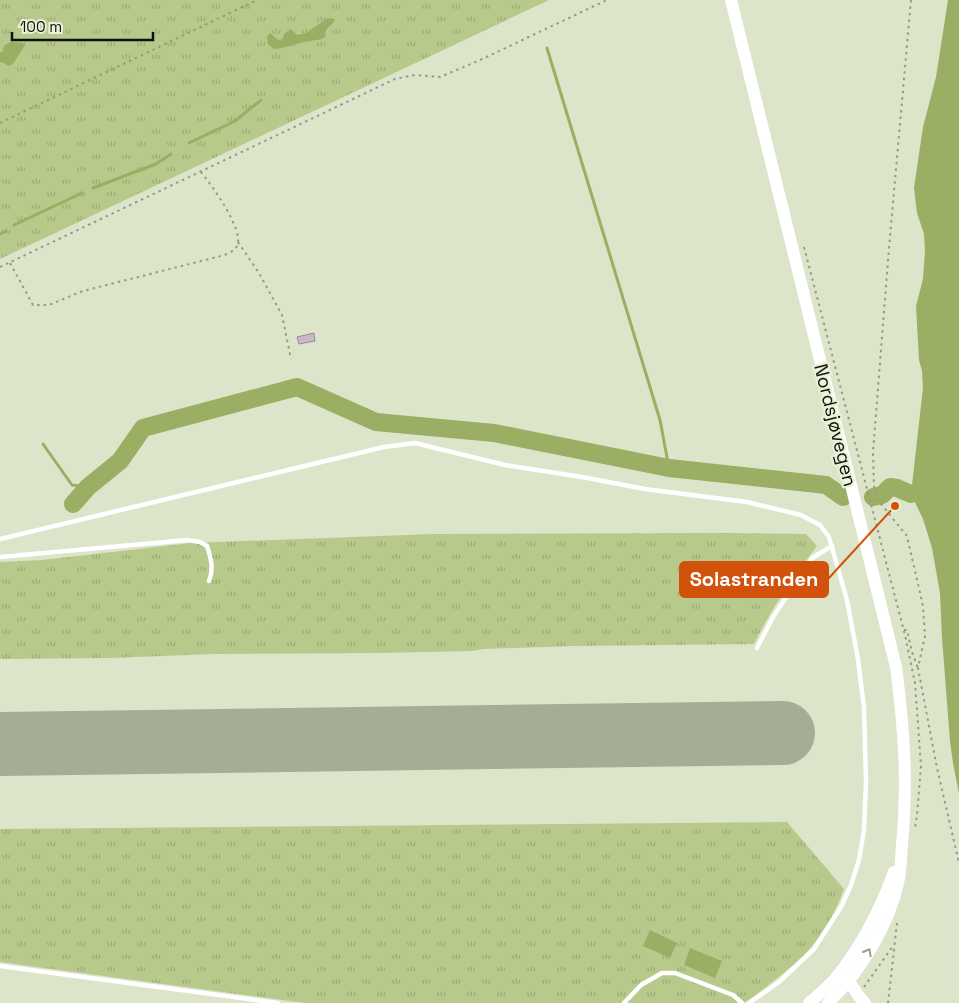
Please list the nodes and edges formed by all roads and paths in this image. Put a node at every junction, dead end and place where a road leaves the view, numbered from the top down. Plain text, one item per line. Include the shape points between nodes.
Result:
1 (257, 0) edge
2 (606, 0) edge
3 (731, 0) edge
4 (911, 0) edge
5 (0, 123) edge
6 (201, 172) junction
7 (238, 242) junction
8 (10, 262) junction
9 (0, 267) edge
10 (291, 359) dead end
11 (0, 539) edge
12 (832, 546) junction
13 (0, 557) edge
14 (209, 581) dead end
15 (903, 629) dead end
16 (757, 648) dead end
17 (918, 668) junction
18 (901, 855) junction
19 (959, 863) edge
20 (0, 966) edge
21 (834, 979) junction
22 (849, 981) junction
23 (839, 992) junction
24 (860, 999) edge
25 (278, 1003) edge
26 (624, 1003) edge
27 (742, 1003) edge
28 (749, 1003) edge
29 (809, 1003) edge
30 (828, 1003) edge
31 (888, 1003) edge

1 - 5 path
2 - 6 path via 440,77 415,74 395,79
3 - 18 main road, Nordsjøvegen via 896,667 906,771
4 - 17 path via 873,452 877,499 907,536 922,606 925,636
6 - 7 path via 231,218
6 - 8 path
7 - 8 path via 233,251 217,257 83,291 49,305 33,305
7 - 10 path via 282,315
8 - 9 path
11 - 12 lane via 384,447 415,443 506,465 781,509 820,525
12 - 16 lane via 812,558 773,617
12 - 28 lane via 848,608 864,708 866,782 859,860 841,907 814,949
13 - 14 lane via 187,540 208,546 212,562
15 - 17 path via 907,630
17 - 19 path
18 - 21 main road, Nordsjøvegen via 871,925
22 -> 18 main road, Nordsjøvegen via 887,915 899,878
20 - 25 lane
21 - 22 main road
21 - 23 main road
21 - 29 main road, Nordsjøvegen
22 - 23 main road, Nordsjøvegen
22 - 24 main road
23 - 24 main road
23 - 30 main road, Nordsjøvegen
24 - 31 path via 894,946
26 - 27 lane via 641,985 662,973 675,973 733,995

